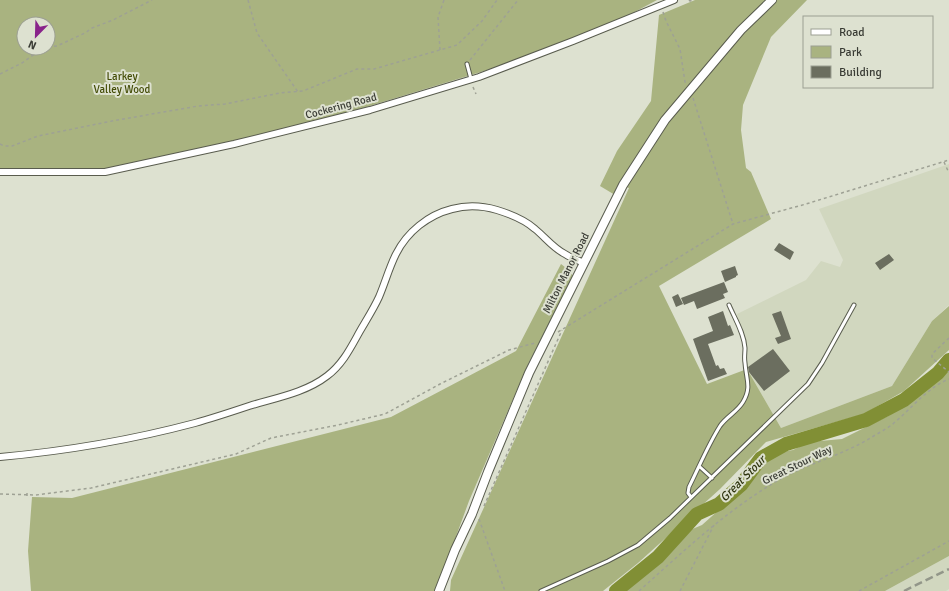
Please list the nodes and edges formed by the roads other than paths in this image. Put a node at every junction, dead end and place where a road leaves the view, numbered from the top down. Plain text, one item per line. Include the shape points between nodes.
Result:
1 (674, 0) edge
2 (772, 0) edge
3 (467, 64) road end
4 (471, 79) junction
5 (0, 172) edge
6 (584, 263) junction
7 (729, 305) dead end
8 (854, 305) dead end
9 (0, 457) edge
10 (700, 466) junction
11 (712, 478) junction
12 (691, 497) junction
13 (439, 591) edge
14 (541, 591) edge

1 - 4 street, Cockering Road
2 - 6 street, Milton Manor Road via 741,30 665,120 623,185
3 - 4 lane
4 - 5 street, Cockering Road via 363,112 105,172
6 - 9 street via 564,254 534,228 509,214 475,206 444,211 422,224 402,244 374,306 349,351 335,369 319,381 285,395 155,433 67,449
6 - 13 street, Milton Manor Road via 529,373
7 - 10 lane via 742,335 749,384 743,402 721,425
8 - 11 lane via 808,384
10 - 11 lane
10 - 12 lane via 689,487 688,493
11 - 12 lane
12 - 14 lane via 638,545

